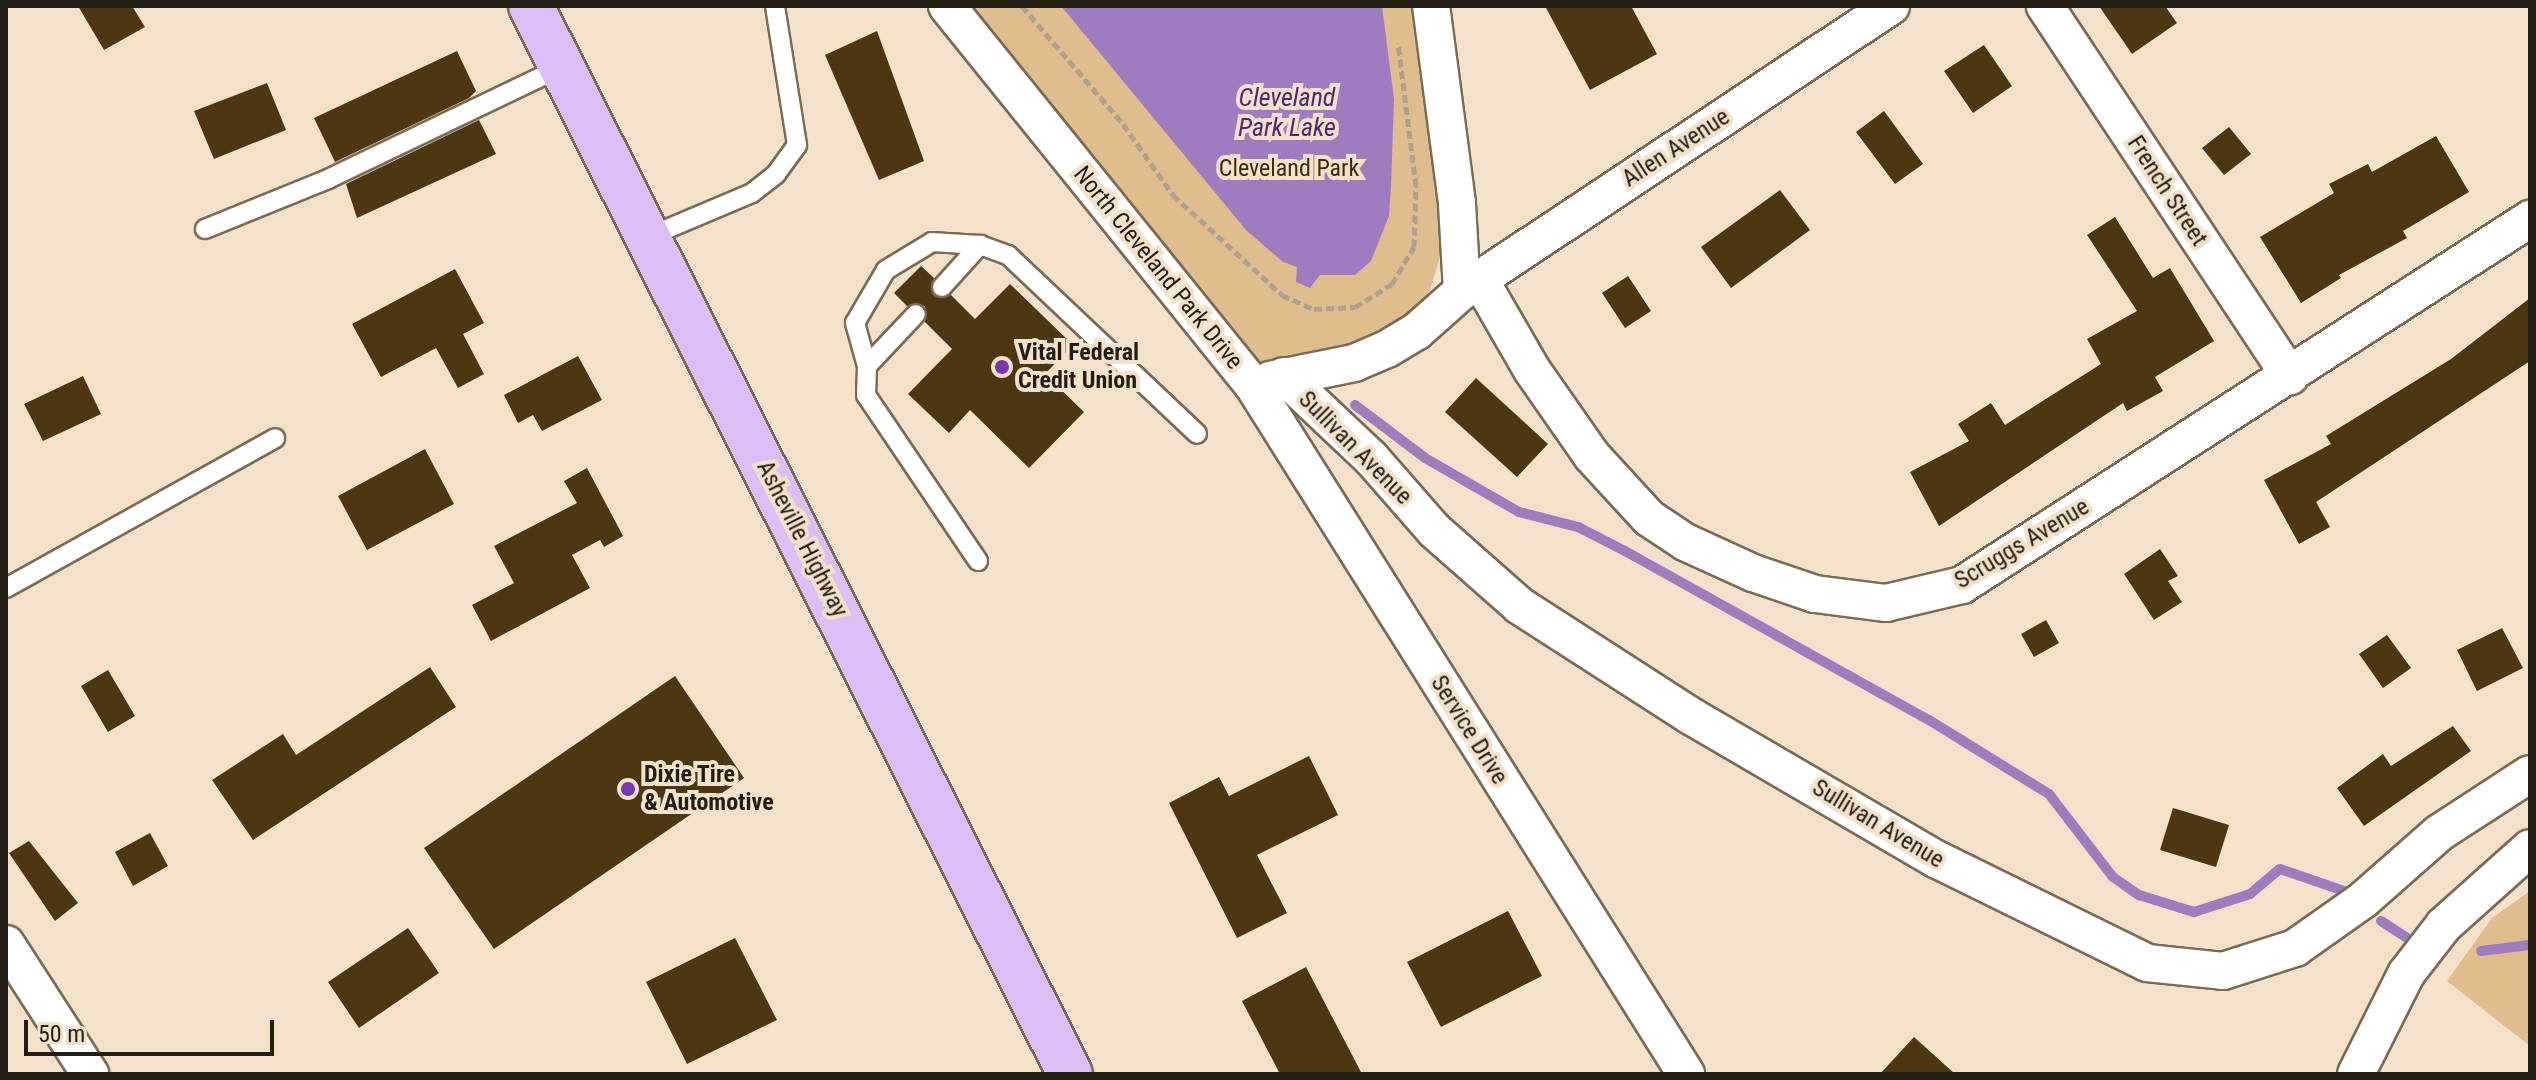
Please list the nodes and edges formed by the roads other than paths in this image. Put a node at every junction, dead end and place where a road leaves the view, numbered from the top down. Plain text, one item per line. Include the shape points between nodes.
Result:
1 (531, 6) edge
2 (775, 6) edge
3 (947, 6) edge
4 (1431, 6) edge
5 (1891, 6) edge
6 (2045, 6) edge
7 (562, 67) junction
8 (2530, 219) edge
9 (205, 229) dead end
10 (648, 237) junction
11 (980, 245) junction
12 (1471, 285) junction
13 (942, 287) dead end
14 (916, 314) dead end
15 (867, 366) junction
16 (2290, 376) junction
17 (1268, 380) junction
18 (1197, 434) dead end
19 (275, 438) dead end
20 (978, 561) dead end
21 (6, 588) edge
22 (2530, 774) edge
23 (2530, 848) edge
24 (6, 944) edge
25 (90, 1074) edge
26 (1070, 1074) edge
27 (1686, 1074) edge
28 (2356, 1074) edge

1 - 7 main road, Asheville Highway
2 - 10 lane via 797,145 759,188
3 - 17 street, North Cleveland Park Drive
4 - 12 street
5 - 12 street, Allen Avenue
6 - 16 street, French Street
7 - 9 lane via 328,179
7 - 10 main road, Asheville Highway
8 - 16 street, Scruggs Avenue
10 - 26 main road, Asheville Highway
11 - 13 lane
11 - 15 lane via 932,242 886,270 855,323
11 - 18 lane via 1008,255
12 - 16 street, Scruggs Avenue via 1592,456 1649,518 1685,542 1753,573 1847,601 1925,598 1962,585
12 - 17 street via 1387,349 1319,372
14 - 15 lane
15 - 20 lane via 866,395
17 - 22 street, Sullivan Avenue via 1371,458 1435,531 1520,606 1691,716 1936,859 2147,963 2223,971 2295,948 2363,900 2439,833
17 - 27 street, Service Drive
19 - 21 lane
23 - 28 street via 2444,925 2406,974
24 - 25 street

